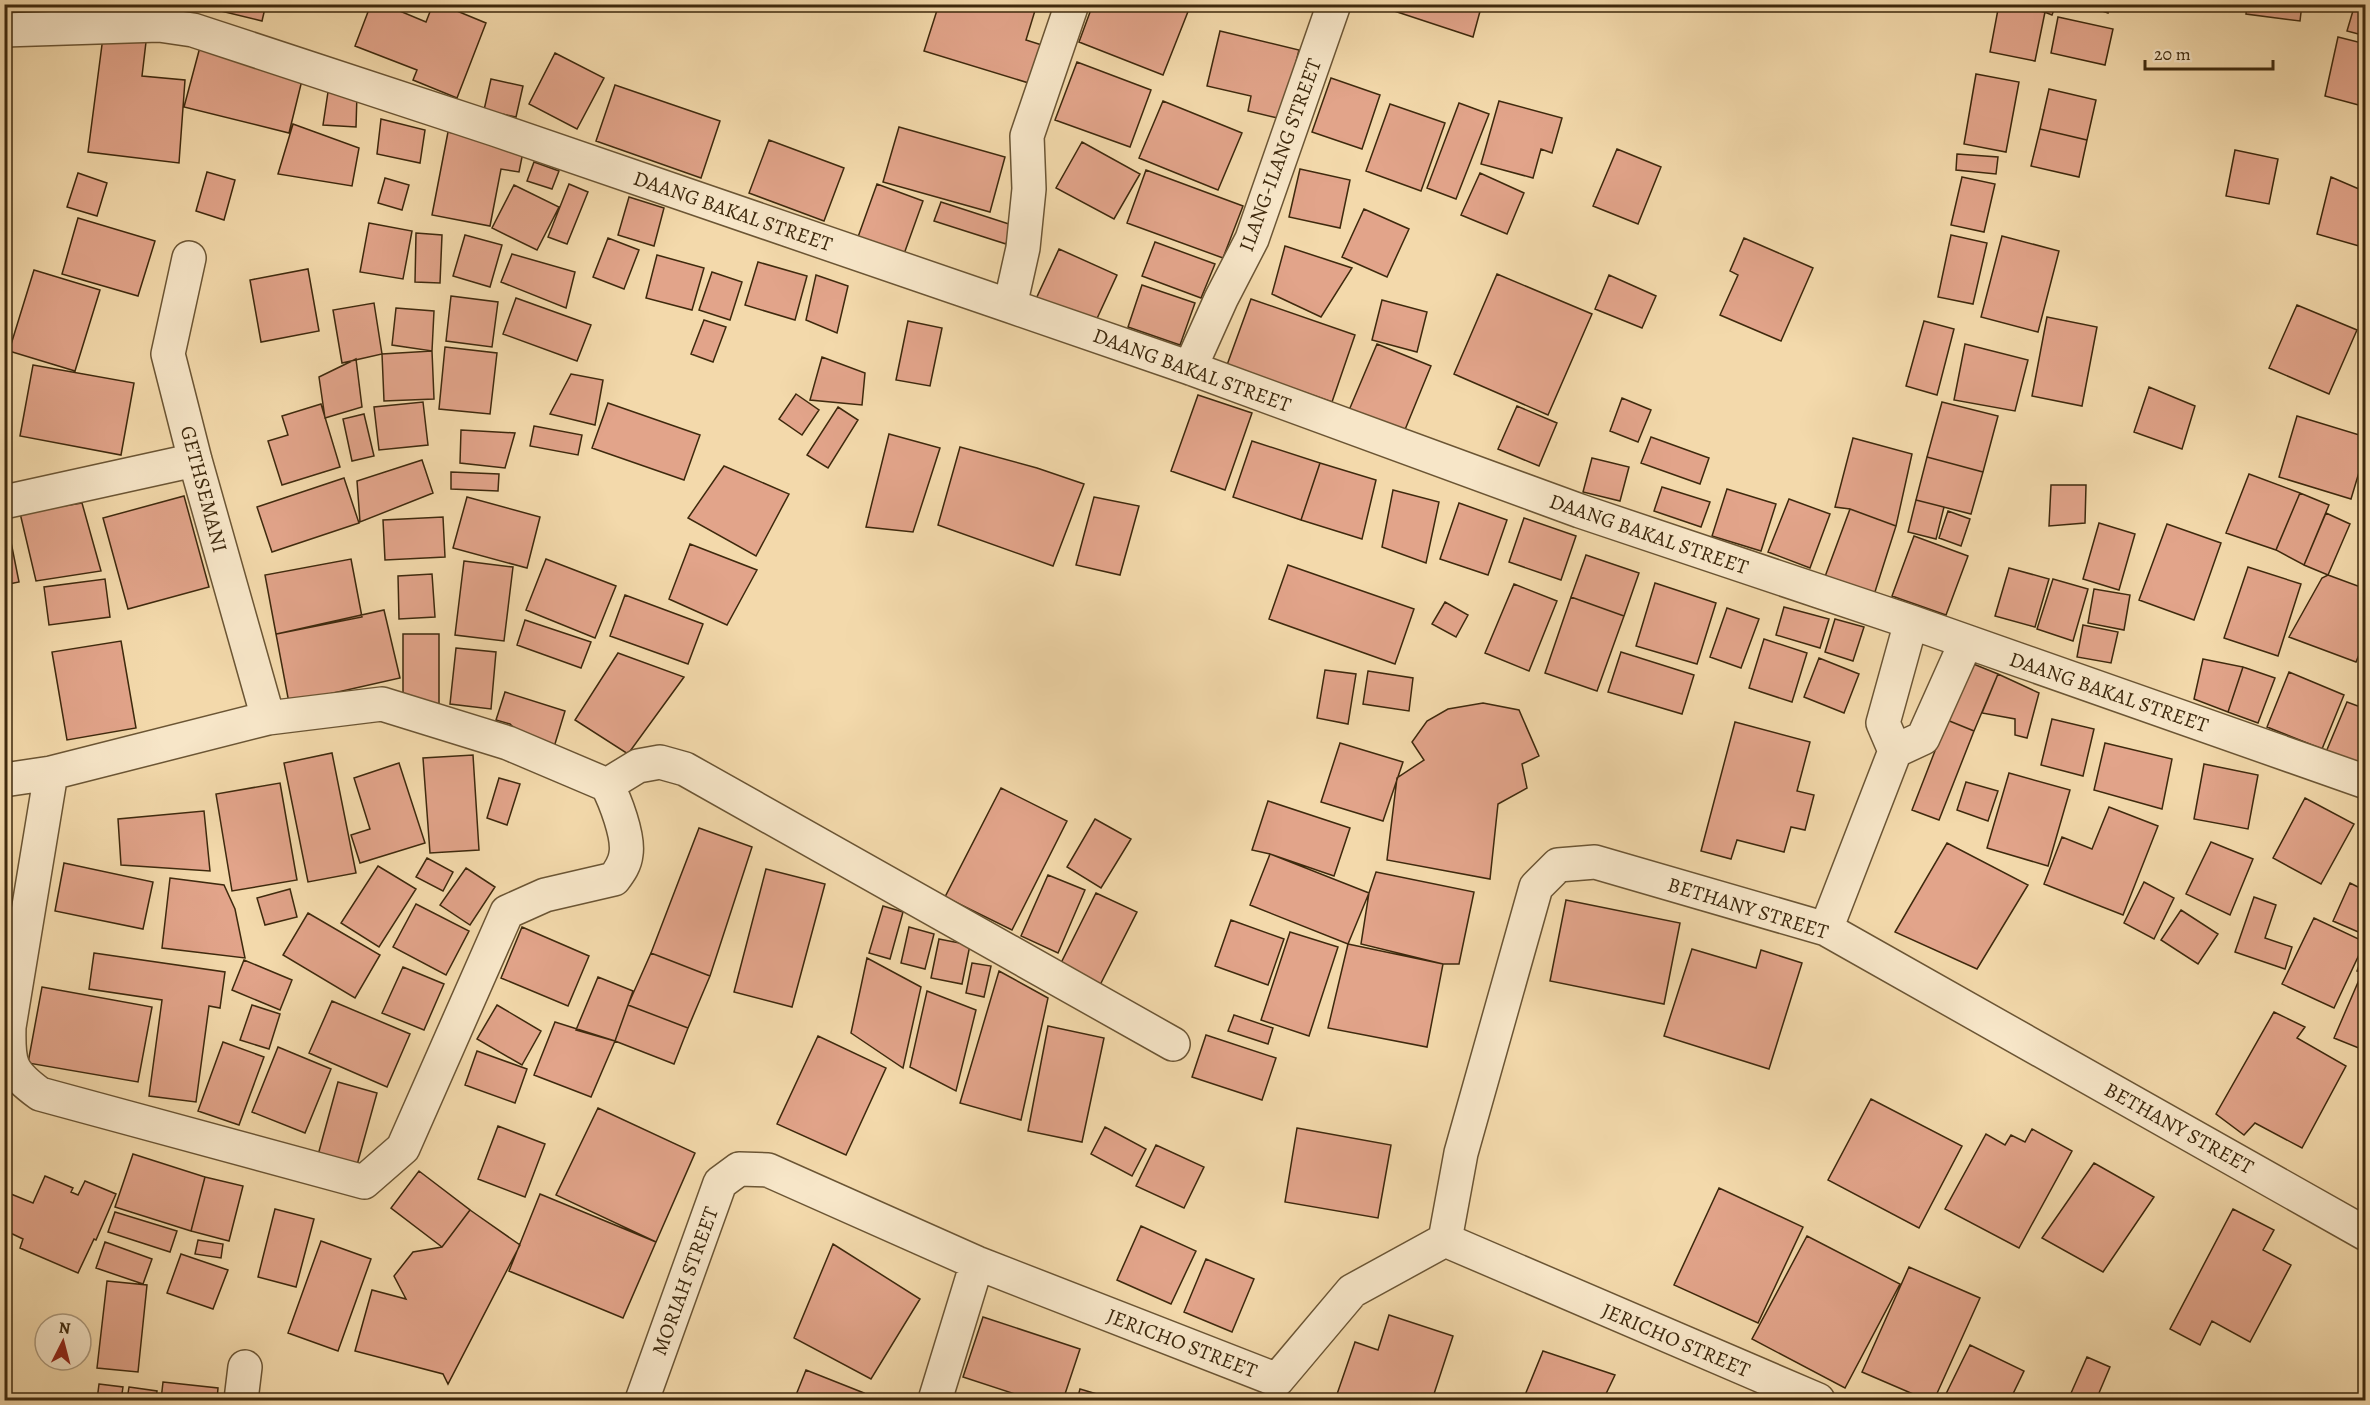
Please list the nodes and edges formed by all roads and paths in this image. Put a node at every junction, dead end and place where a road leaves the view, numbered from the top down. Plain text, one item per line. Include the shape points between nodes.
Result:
1 (1072, 4) edge
2 (1334, 4) edge
3 (4, 30) edge
4 (189, 258) dead end
5 (1010, 306) junction
6 (1190, 368) junction
7 (195, 460) junction
8 (4, 502) edge
9 (1911, 622) junction
10 (1966, 642) junction
11 (268, 718) junction
12 (1895, 752) junction
13 (51, 773) junction
14 (4, 780) edge
15 (2366, 782) edge
16 (606, 785) junction
17 (1826, 929) junction
18 (1173, 1044) dead end
19 (739, 1169) joint
20 (2366, 1234) edge
21 (1445, 1240) junction
22 (977, 1263) junction
23 (245, 1367) dead end
24 (1274, 1390) edge
25 (241, 1401) edge
26 (642, 1401) edge
27 (935, 1401) edge
28 (1818, 1401) edge

1 - 5 street via 1027,136 1029,189 1023,248
2 - 6 street, ILANG-ILANG STREET via 1252,239
3 - 5 street, DAANG BAKAL STREET via 159,25 193,30
4 - 7 street, GETHSEMANI via 168,354
5 - 6 street, DAANG BAKAL STREET
6 - 9 street, DAANG BAKAL STREET via 1581,511
7 - 8 street
7 - 11 street, GETHSEMANI
9 - 10 street, DAANG BAKAL STREET
9 - 12 street via 1883,723
10 - 12 street via 1923,738
10 - 15 street, DAANG BAKAL STREET
11 - 13 street
11 - 16 street via 382,704 508,743
12 - 17 street
13 - 14 street
13 - 16 street via 9,1027 8,1054 18,1077 40,1094 364,1182 403,1148 507,912 545,895 614,879 624,865 627,851 617,804
16 - 18 street via 638,766 660,762 685,769
17 - 20 street, BETHANY STREET
17 - 21 street, BETHANY STREET via 1595,862 1558,865 1536,887 1461,1153
19 - 22 street, JERICHO STREET via 768,1170
19 - 26 street, MORIAH STREET via 720,1183
21 - 24 street, JERICHO STREET via 1352,1291
21 - 28 street, JERICHO STREET
22 - 24 street, JERICHO STREET
22 - 27 street
23 - 25 street

